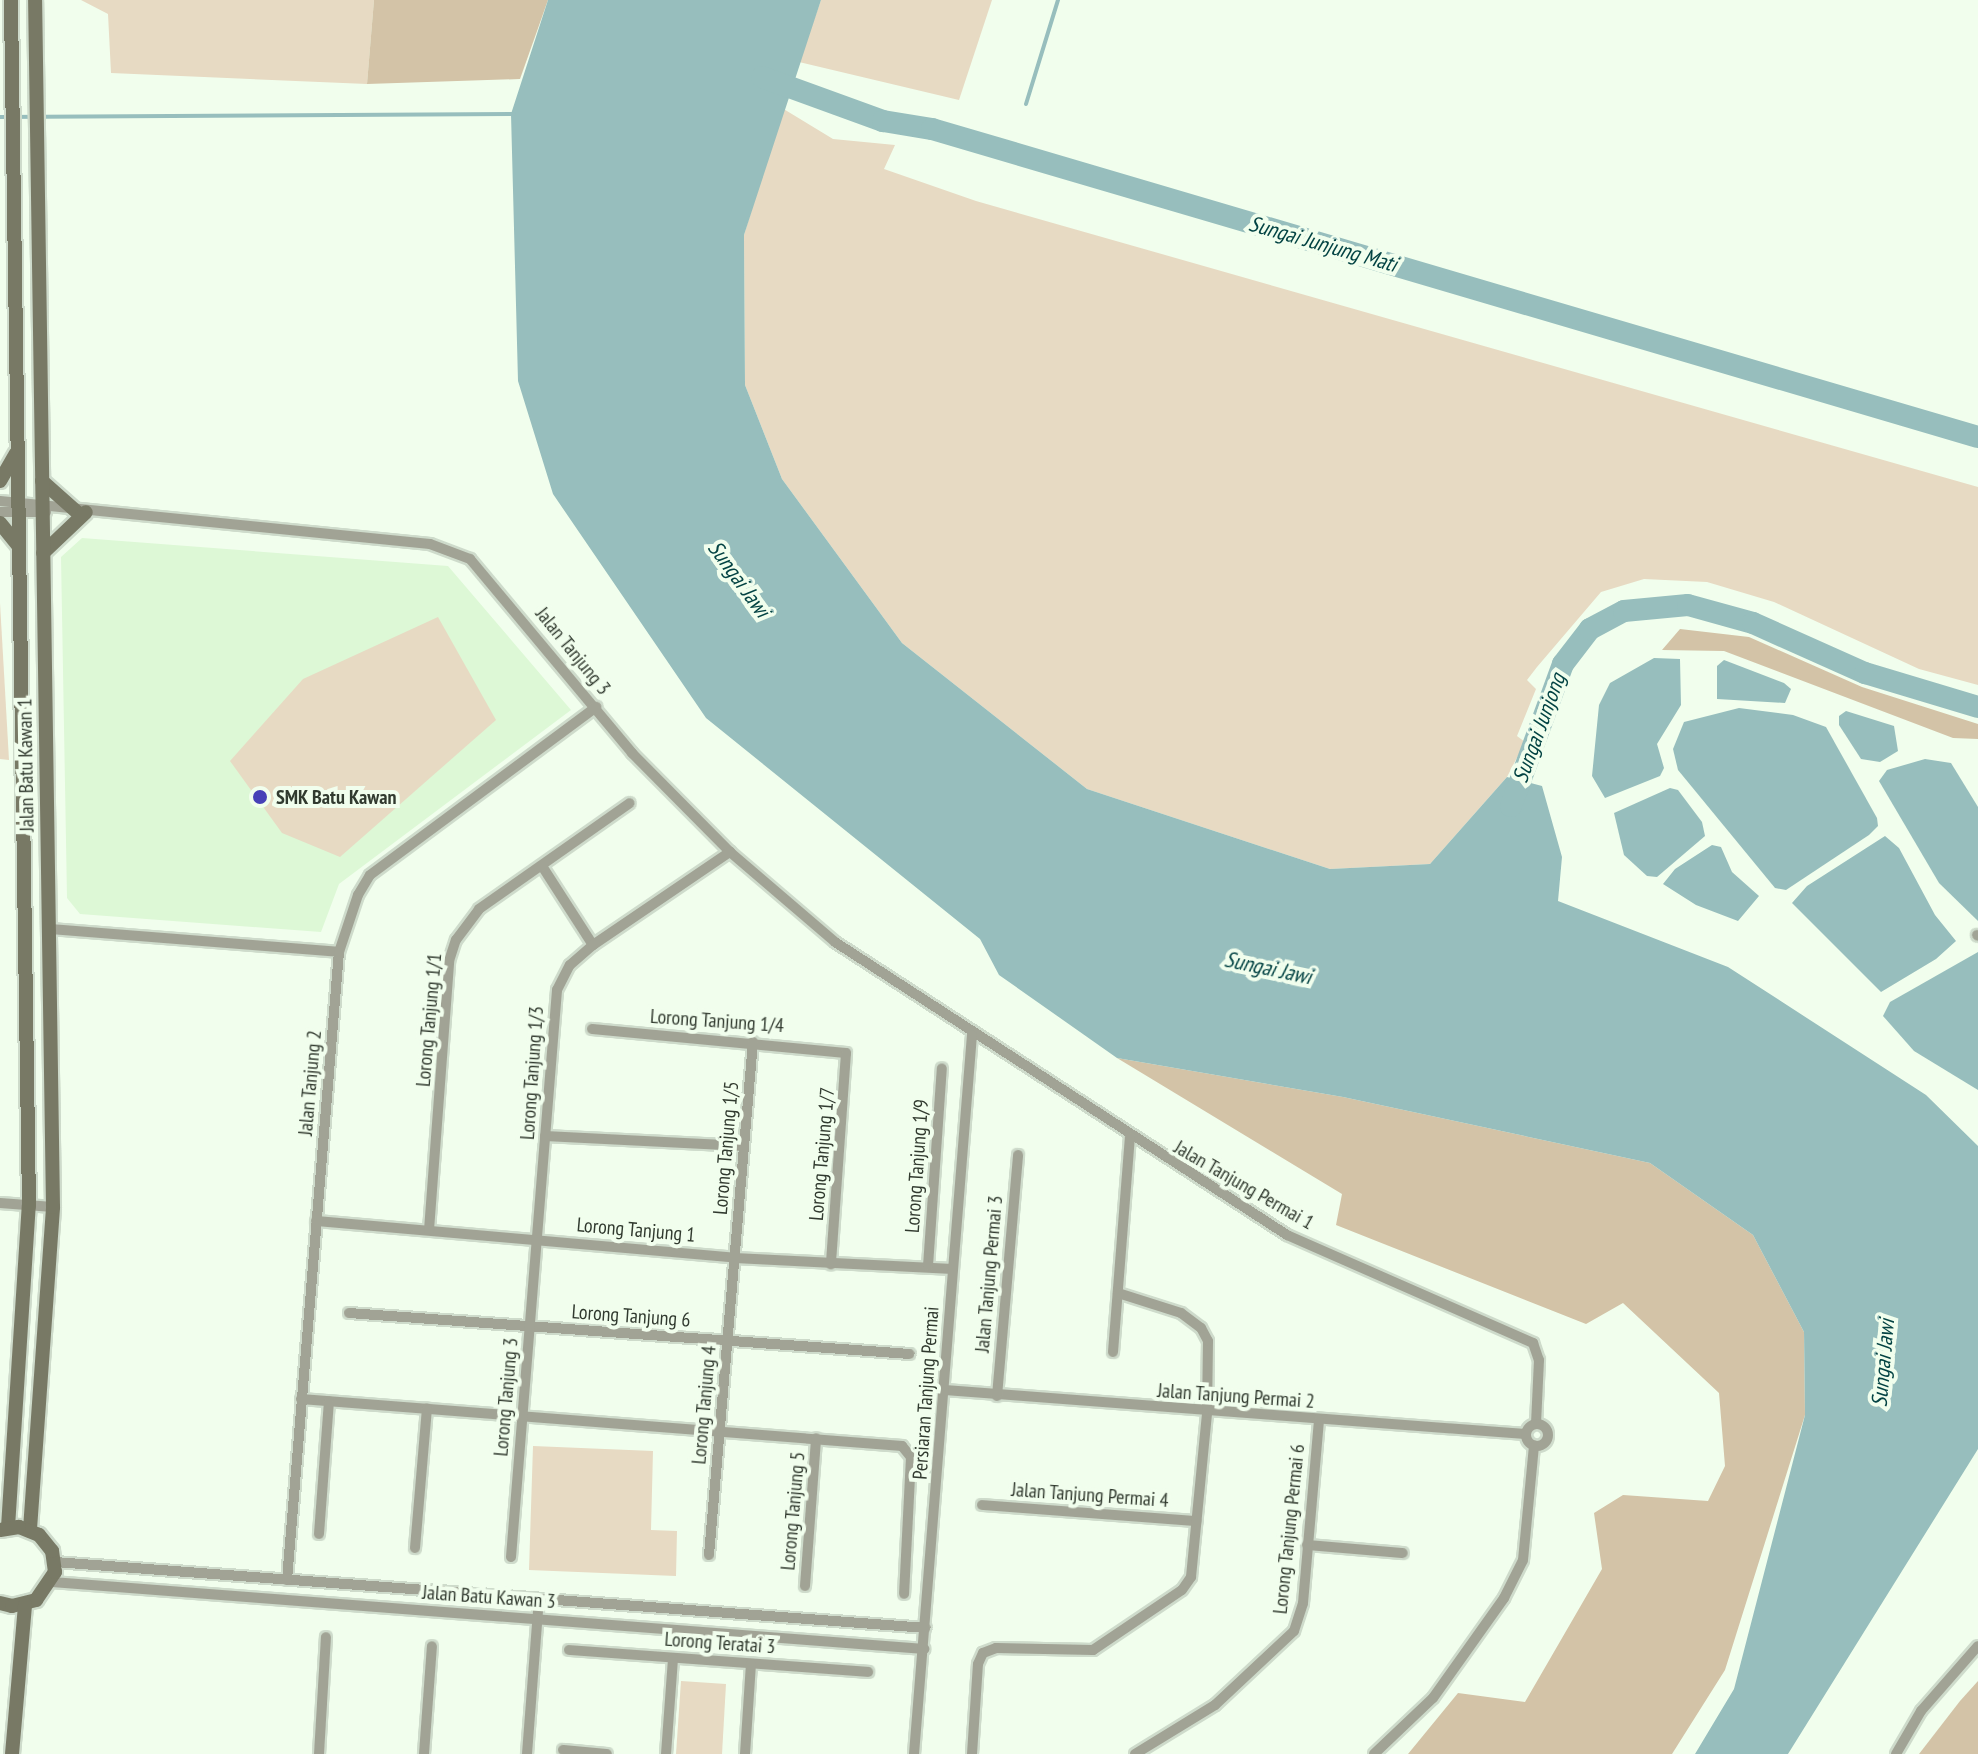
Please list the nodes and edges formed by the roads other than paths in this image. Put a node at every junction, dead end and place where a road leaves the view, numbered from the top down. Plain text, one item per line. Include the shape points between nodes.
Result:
1 (11, 0) edge
2 (35, 0) edge
3 (17, 450) junction
4 (0, 481) edge
5 (42, 481) junction
6 (0, 501) edge
7 (17, 508) junction
8 (45, 509) junction
9 (0, 512) edge
10 (82, 512) junction
11 (0, 523) edge
12 (18, 545) junction
13 (43, 553) junction
14 (596, 707) junction
15 (630, 803) dead end
16 (730, 852) junction
17 (542, 866) junction
18 (49, 929) junction
19 (593, 945) junction
20 (339, 952) junction
21 (592, 1029) dead end
22 (972, 1035) junction
23 (753, 1042) junction
24 (840, 1050) joint
25 (942, 1068) dead end
26 (545, 1136) junction
27 (1130, 1138) junction
28 (744, 1146) junction
29 (1018, 1155) dead end
30 (0, 1203) edge
31 (29, 1206) junction
32 (53, 1207) junction
33 (316, 1221) junction
34 (429, 1230) junction
35 (537, 1239) junction
36 (735, 1258) junction
37 (831, 1264) junction
38 (928, 1266) junction
39 (953, 1269) junction
40 (1118, 1293) junction
41 (349, 1313) dead end
42 (530, 1326) junction
43 (727, 1341) junction
44 (1113, 1352) dead end
45 (910, 1354) dead end
46 (945, 1390) junction
47 (997, 1396) junction
48 (301, 1399) junction
49 (329, 1401) junction
50 (427, 1409) junction
51 (1207, 1413) junction
52 (523, 1416) junction
53 (1319, 1420) junction
54 (1536, 1423) junction
55 (720, 1431) junction
56 (1525, 1434) junction
57 (816, 1438) junction
58 (1534, 1446) junction
59 (982, 1505) dead end
60 (1196, 1521) junction
61 (4, 1529) edge
62 (30, 1529) junction
63 (319, 1534) dead end
64 (1307, 1545) junction
65 (415, 1548) dead end
66 (1403, 1553) dead end
67 (709, 1555) dead end
68 (511, 1557) dead end
69 (55, 1562) junction
70 (287, 1580) junction
71 (52, 1582) junction
72 (805, 1586) dead end
73 (904, 1594) dead end
74 (539, 1599) junction
75 (0, 1603) edge
76 (25, 1605) junction
77 (538, 1619) junction
78 (926, 1628) junction
79 (326, 1637) dead end
80 (432, 1646) dead end
81 (1978, 1646) edge
82 (924, 1649) junction
83 (569, 1650) dead end
84 (673, 1658) junction
85 (751, 1664) junction
86 (868, 1672) dead end
87 (563, 1750) dead end
88 (12, 1754) edge
89 (319, 1754) edge
90 (424, 1754) edge
91 (527, 1754) edge
92 (607, 1754) edge
93 (666, 1754) edge
94 (745, 1754) edge
95 (914, 1754) edge
96 (972, 1754) edge
97 (1135, 1754) edge
98 (1374, 1754) edge
99 (1896, 1754) edge

1 - 3 street, Jalan Batu Kawan 1
2 - 5 street, Jalan Batu Kawan 1
3 - 4 street
3 - 7 street, Jalan Batu Kawan 1
5 - 8 street, Jalan Batu Kawan 1
5 - 10 street
6 - 7 street
7 - 8 street, Jalan Tanjung 3
7 - 9 street
7 - 12 street, Jalan Batu Kawan 1
8 - 10 street, Jalan Tanjung 3
8 - 13 street, Jalan Batu Kawan 1
10 - 13 street
10 - 14 street, Jalan Tanjung 3 via 385,539 452,550 485,571
11 - 12 street
12 - 31 street, Jalan Batu Kawan 1
13 - 18 street, Jalan Batu Kawan 1
14 - 16 street, Jalan Tanjung 3 via 632,753
14 - 20 street, Jalan Tanjung 2 via 370,875
15 - 17 street, Lorong Tanjung 1/1
16 - 19 street, Lorong Tanjung 1/3
16 - 22 street, Jalan Tanjung 3 via 835,942
17 - 19 street
17 - 34 street, Lorong Tanjung 1/1 via 472,916 449,961
18 - 20 street
18 - 32 street, Jalan Batu Kawan 1
19 - 26 street, Lorong Tanjung 1/3 via 570,965 557,990
20 - 33 street, Jalan Tanjung 2
21 - 23 street, Lorong Tanjung 1/4
22 - 27 street, Jalan Tanjung Permai 1
22 - 39 street, Persiaran Tanjung Permai
23 - 24 street, Lorong Tanjung 1/4
23 - 28 street, Lorong Tanjung 1/5
24 - 37 street, Lorong Tanjung 1/7 via 848,1060
25 - 38 street, Lorong Tanjung 1/9
26 - 28 street
26 - 35 street, Lorong Tanjung 1/3
27 - 40 street
27 - 54 street, Jalan Tanjung Permai 1 via 1287,1235 1515,1333 1537,1350
28 - 36 street, Lorong Tanjung 1/5
29 - 47 street, Jalan Tanjung Permai 3
30 - 31 street
31 - 32 street
31 - 61 street, Jalan Batu Kawan 1
32 - 62 street, Jalan Batu Kawan 1
33 - 34 street, Lorong Tanjung 1
33 - 48 street, Jalan Tanjung 2
34 - 35 street, Lorong Tanjung 1
35 - 36 street, Lorong Tanjung 1
35 - 42 street, Lorong Tanjung 3
36 - 37 street, Lorong Tanjung 1
36 - 43 street, Lorong Tanjung 4
37 - 38 street, Lorong Tanjung 1
38 - 39 street, Lorong Tanjung 1
39 - 46 street, Persiaran Tanjung Permai
40 - 44 street
40 - 51 street via 1161,1304 1201,1328 1210,1356
41 - 42 street, Lorong Tanjung 6
42 - 43 street, Lorong Tanjung 6
42 - 52 street, Lorong Tanjung 3
43 - 45 street, Lorong Tanjung 6
43 - 55 street, Lorong Tanjung 4
46 - 47 street, Jalan Tanjung Permai 2
46 - 78 street, Persiaran Tanjung Permai
47 - 51 street, Jalan Tanjung Permai 2
48 - 49 street
48 - 70 street, Jalan Tanjung 2
49 - 50 street
49 - 63 street
50 - 52 street
50 - 65 street
51 - 53 street, Jalan Tanjung Permai 2
51 - 60 street
52 - 55 street
52 - 68 street, Lorong Tanjung 3
53 - 56 street, Jalan Tanjung Permai 2
53 - 64 street, Lorong Tanjung Permai 6
54 - 56 street
54 - 58 street via 1548,1436
55 - 57 street
55 - 67 street, Lorong Tanjung 4
56 - 58 street
57 - 72 street, Lorong Tanjung 5
57 - 73 street via 902,1446 911,1457
58 - 98 street via 1523,1560 1504,1598 1433,1698
59 - 60 street, Jalan Tanjung Permai 4
60 - 96 street via 1188,1584 1104,1645 1085,1652 996,1648 983,1653
61 - 62 street
62 - 69 street via 47,1542
64 - 66 street
64 - 97 street, Lorong Tanjung Permai 6 via 1303,1603 1287,1641 1215,1705
69 - 70 street, Jalan Batu Kawan 3
69 - 71 street
70 - 74 street, Jalan Batu Kawan 3
71 - 76 street
71 - 77 street, Jalan Batu Kawan 3
74 - 77 street
74 - 78 street, Jalan Batu Kawan 3
75 - 76 street
76 - 88 street
77 - 82 street, Jalan Batu Kawan 3
77 - 91 street
78 - 82 street, Persiaran Tanjung Permai
79 - 89 street
80 - 90 street
81 - 99 street via 1921,1711
82 - 95 street, Persiaran Tanjung Permai
83 - 84 street, Lorong Teratai 3
84 - 85 street, Lorong Teratai 3
84 - 93 street
85 - 86 street, Lorong Teratai 3
85 - 94 street
87 - 92 street

